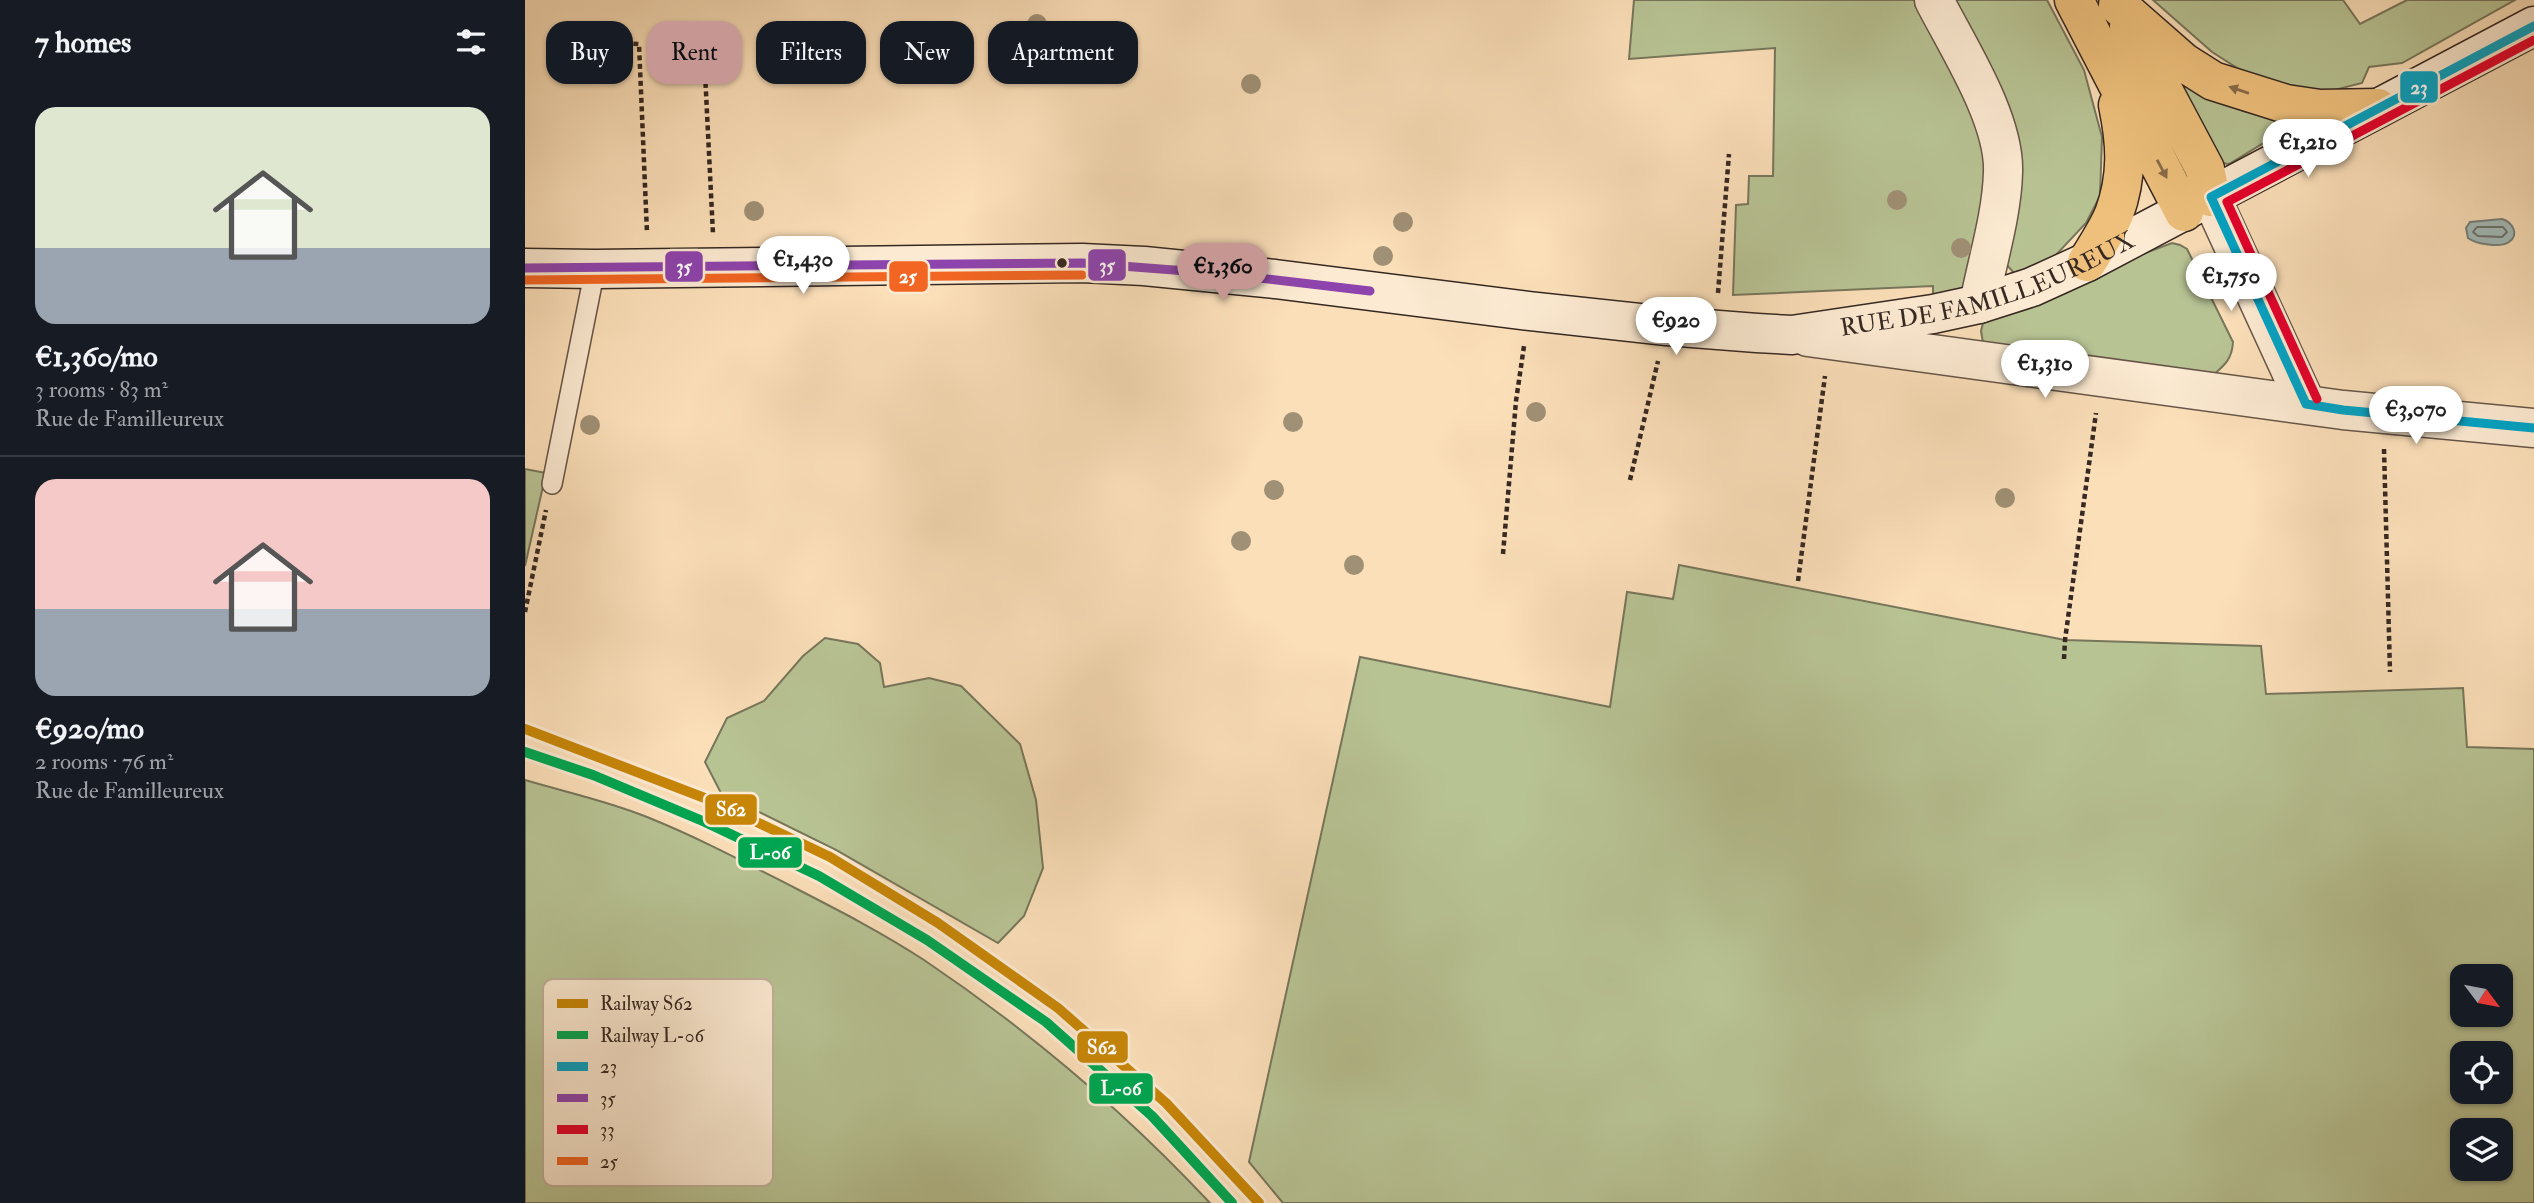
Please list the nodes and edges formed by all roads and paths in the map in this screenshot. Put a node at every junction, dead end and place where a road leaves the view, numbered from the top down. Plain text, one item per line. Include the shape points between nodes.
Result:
1 (1934, 0) edge
2 (2074, 0) edge
3 (2117, 2) edge
4 (2534, 26) edge
5 (633, 44) edge
6 (2111, 72) junction
7 (706, 84) edge
8 (2378, 108) junction
9 (1729, 154) dead end
10 (2197, 204) junction
11 (2087, 262) junction
12 (525, 268) edge
13 (648, 268) junction
14 (715, 268) junction
15 (595, 269) junction
16 (1979, 304) junction
17 (1528, 311) junction
18 (1667, 326) junction
19 (1717, 330) junction
20 (1792, 335) junction
21 (1830, 341) junction
22 (2101, 377) junction
23 (2306, 404) junction
24 (2385, 413) junction
25 (2534, 428) edge
26 (1630, 480) dead end
27 (552, 484) joint
28 (1503, 554) dead end
29 (1797, 581) dead end
30 (525, 612) edge
31 (2064, 659) dead end
32 (2390, 672) dead end

1 - 16 street via 1987,104 2002,153 2001,199
2 - 6 highway
8 -> 3 highway via 2320,109 2286,104 2213,81 2183,62
3 - 10 highway via 2205,169
4 - 8 street, RUE DE FAMILLEUREUX
5 - 13 path via 639,44
6 -> 10 highway
6 - 11 highway via 2126,141 2123,175 2113,215
7 - 14 path
8 - 10 street, RUE DE FAMILLEUREUX
9 - 19 path
10 - 11 street, RUE DE FAMILLEUREUX
10 - 23 street
11 - 16 street, RUE DE FAMILLEUREUX
12 - 15 street, RUE DE FAMILLEUREUX
13 - 14 street, RUE DE FAMILLEUREUX
13 - 15 street, RUE DE FAMILLEUREUX
14 - 17 street, RUE DE FAMILLEUREUX via 1144,266
15 - 27 lane
16 - 20 street, RUE DE FAMILLEUREUX
17 - 18 street, RUE DE FAMILLEUREUX
17 - 28 path
18 - 19 street, RUE DE FAMILLEUREUX
18 - 26 path
19 - 20 street, RUE DE FAMILLEUREUX
20 - 21 street, RUE DE FAMILLEUREUX
21 - 22 street, RUE DE FAMILLEUREUX
21 - 29 path
22 - 23 street, RUE DE FAMILLEUREUX
22 - 31 path
23 - 24 street, RUE DE FAMILLEUREUX
24 - 25 street, RUE DE FAMILLEUREUX
24 - 32 path
27 - 30 path

